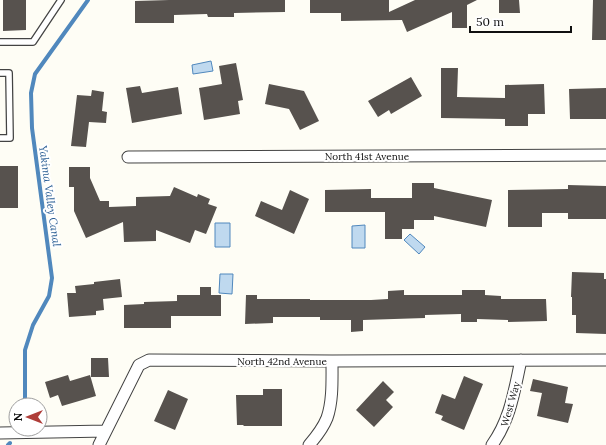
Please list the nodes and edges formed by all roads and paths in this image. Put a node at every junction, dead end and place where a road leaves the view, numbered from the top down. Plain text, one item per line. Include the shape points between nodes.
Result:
1 (61, 0) edge
2 (0, 42) edge
3 (0, 73) edge
4 (0, 138) edge
5 (606, 155) edge
6 (128, 157) dead end
7 (521, 360) junction
8 (606, 360) edge
9 (332, 361) junction
10 (106, 431) junction
11 (0, 433) edge
12 (99, 445) edge
13 (310, 445) edge
14 (492, 445) edge

1 - 2 lane via 33,42
3 - 4 lane via 9,73 10,138
5 - 6 street, North 41st Avenue
7 - 8 street, North 42nd Avenue
7 - 9 street, North 42nd Avenue
7 - 14 street, West Way via 502,432
9 - 10 street, North 42nd Avenue via 150,360 139,365
9 - 13 street via 327,418
10 - 11 street
10 - 12 street, North 42nd Avenue

